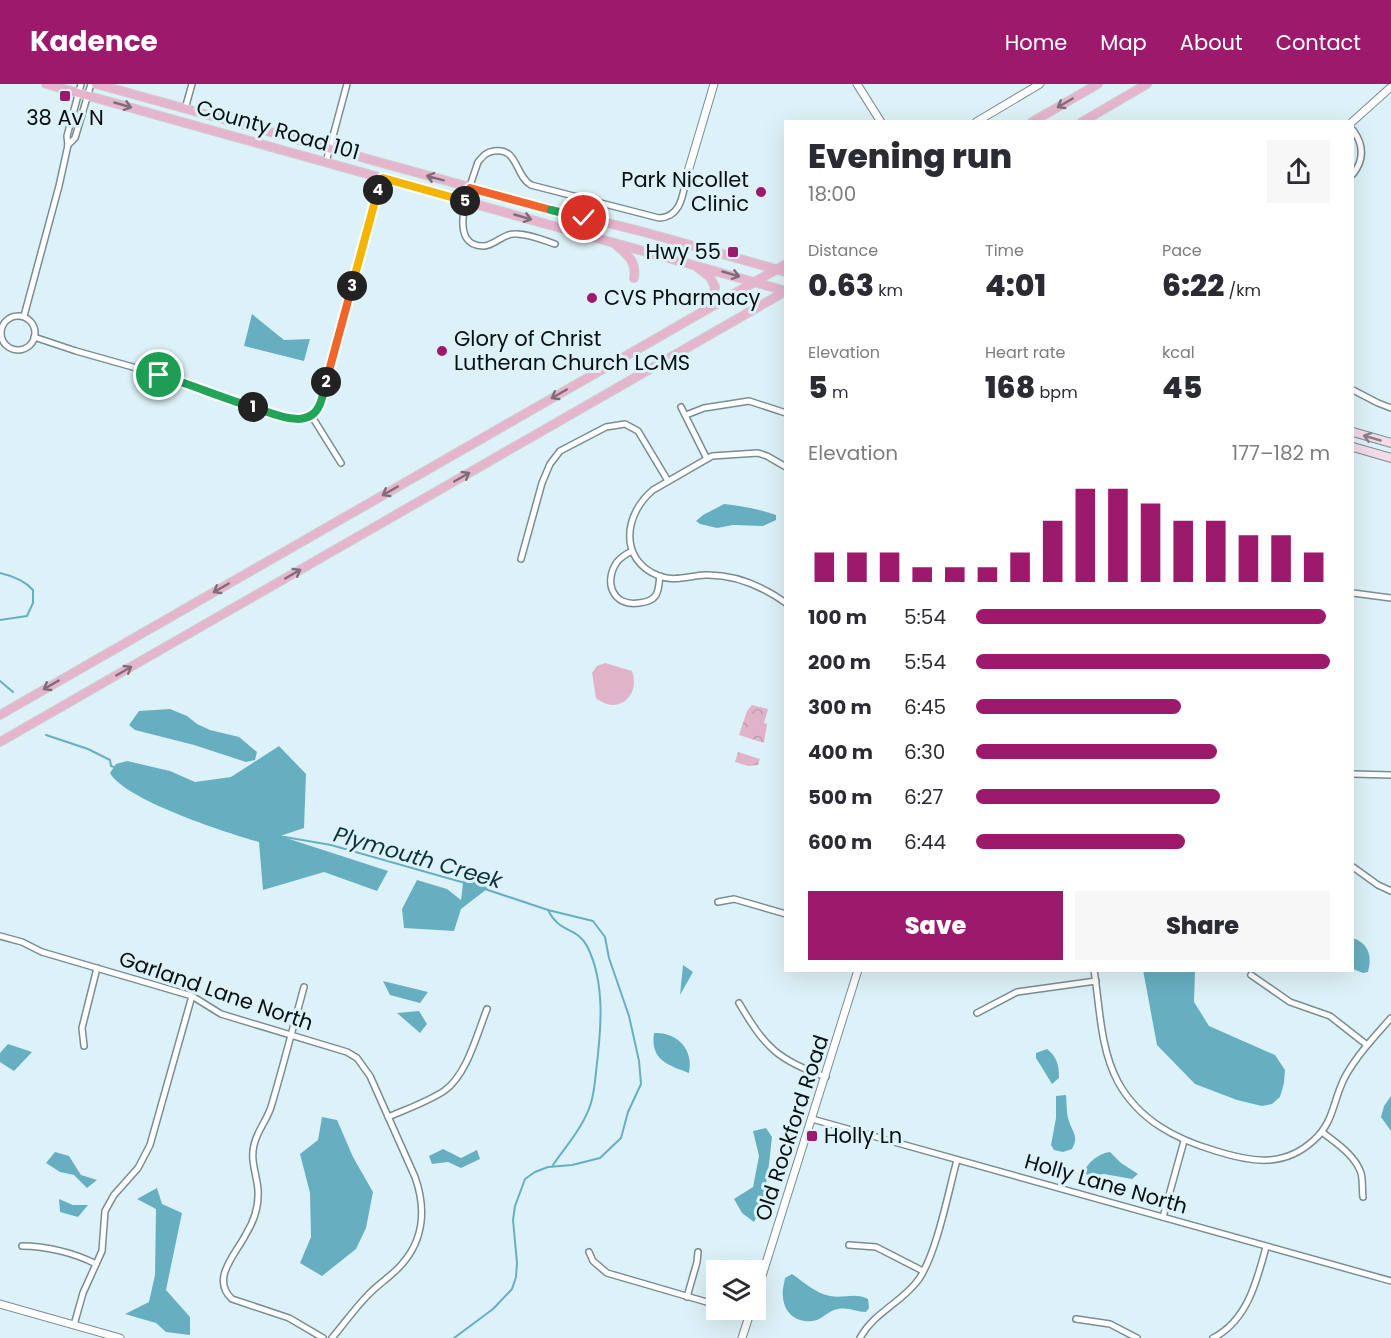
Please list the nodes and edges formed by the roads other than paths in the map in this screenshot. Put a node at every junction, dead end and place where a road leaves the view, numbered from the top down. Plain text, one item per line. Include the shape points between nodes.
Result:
1 (46, 84) edge
2 (91, 84) edge
3 (96, 84) edge
4 (192, 84) edge
5 (347, 84) edge
6 (714, 84) edge
7 (857, 84) edge
8 (1040, 84) edge
9 (1098, 84) edge
10 (1147, 84) edge
11 (1391, 87) edge
12 (80, 88) edge
13 (88, 96) junction
14 (185, 109) junction
15 (880, 120) edge
16 (979, 120) edge
17 (1035, 120) edge
18 (1085, 120) edge
19 (1354, 120) edge
20 (1354, 132) edge
21 (68, 145) junction
22 (330, 149) junction
23 (326, 162) junction
24 (1354, 173) edge
25 (687, 175) joint
26 (383, 178) junction
27 (470, 188) junction
28 (466, 201) junction
29 (611, 241) junction
30 (555, 244) dead end
31 (691, 263) junction
32 (784, 265) edge
33 (776, 269) junction
34 (784, 271) edge
35 (634, 278) dead end
36 (755, 281) junction
37 (784, 290) edge
38 (784, 292) edge
39 (699, 314) junction
40 (24, 316) junction
41 (1, 330) edge
42 (34, 336) junction
43 (1354, 391) edge
44 (681, 407) dead end
45 (1391, 408) edge
46 (784, 411) edge
47 (311, 416) junction
48 (686, 416) junction
49 (1354, 432) edge
50 (1391, 443) edge
51 (1354, 447) edge
52 (1391, 458) edge
53 (706, 459) junction
54 (341, 463) dead end
55 (784, 466) edge
56 (668, 481) junction
57 (632, 550) junction
58 (521, 559) dead end
59 (660, 576) junction
60 (1354, 593) edge
61 (1391, 598) edge
62 (784, 602) edge
63 (0, 715) edge
64 (0, 742) edge
65 (1354, 774) edge
66 (1391, 775) edge
67 (1354, 868) edge
68 (1391, 891) edge
69 (718, 902) dead end
70 (784, 913) edge
71 (0, 936) edge
72 (98, 968) junction
73 (857, 972) edge
74 (1094, 972) edge
75 (1251, 975) dead end
76 (1096, 981) junction
77 (304, 987) dead end
78 (192, 996) junction
79 (739, 1003) dead end
80 (487, 1009) dead end
81 (977, 1013) dead end
82 (1391, 1018) edge
83 (291, 1035) junction
84 (84, 1046) dead end
85 (1367, 1046) junction
86 (826, 1077) junction
87 (388, 1117) junction
88 (812, 1119) junction
89 (1322, 1132) junction
90 (1184, 1141) junction
91 (957, 1160) junction
92 (1363, 1197) dead end
93 (1163, 1217) junction
94 (849, 1245) dead end
95 (22, 1246) dead end
96 (1266, 1247) junction
97 (590, 1252) dead end
98 (698, 1252) dead end
99 (96, 1264) junction
100 (766, 1264) edge
101 (923, 1271) junction
102 (1391, 1281) edge
103 (687, 1297) junction
104 (706, 1302) edge
105 (0, 1304) edge
106 (1076, 1319) dead end
107 (748, 1320) edge
108 (74, 1325) junction
109 (120, 1338) edge
110 (323, 1338) edge
111 (332, 1338) edge
112 (742, 1338) edge
113 (860, 1338) edge
114 (1137, 1338) edge
115 (1213, 1338) edge

1 - 12 main road, County Road 101
2 - 13 street
3 - 14 main road, County Road 101
4 - 14 street
5 - 22 street
6 - 25 street
7 - 15 street
8 - 16 street
9 -> 17 main road
10 - 18 main road
11 - 19 street
12 - 13 main road, County Road 101
12 - 21 street
13 - 21 street via 75,138
13 -> 23 main road, County Road 101
14 - 22 main road, County Road 101
20 - 24 street via 1362,157
21 - 40 street
22 - 23 street
27 -> 22 main road, County Road 101
23 - 26 main road, County Road 101
25 - 27 street via 680,206 665,218 531,185 510,154 500,150 489,152 478,162
26 - 28 main road, County Road 101
26 - 47 street via 320,404
27 - 28 street
27 - 33 main road, County Road 101
28 -> 29 main road, County Road 101
28 - 30 street via 463,231 473,243 483,246 516,233
29 - 31 main road, County Road 101
29 - 35 main road via 633,261
31 -> 36 main road, County Road 101
31 - 39 main road via 710,277 715,287 713,297
32 - 33 main road
33 - 34 main road, County Road 101
33 - 36 main road
36 - 37 main road, County Road 101
36 - 39 main road
64 -> 38 main road
39 -> 63 main road
40 - 41 street via 11,318
40 - 42 street via 32,323
41 - 42 street via 3,341 13,349 22,350
42 - 47 street via 294,419
43 - 45 street
44 - 48 street
46 - 48 street via 749,401 704,408
47 - 54 street
48 - 53 street
50 -> 49 main road
51 - 52 main road
53 - 55 street via 758,453
53 - 56 street
56 - 57 street via 637,507 629,532
56 - 58 street via 638,431 625,424 606,427 560,451 542,483
57 - 59 street via 641,564
57 - 59 street via 616,563 611,577 617,600 626,604 650,601 656,595
59 - 62 street via 737,579 769,591
60 - 61 street
65 - 66 street
67 - 68 street
69 - 70 street via 734,899
71 - 72 street, Garland Lane North
72 - 78 street, Garland Lane North
72 - 84 street via 82,1028
73 - 86 street, Old Rockford Road
74 - 76 street
75 - 85 street via 1290,1002 1330,1016
76 - 81 street via 1017,992
76 - 90 street via 1106,1050 1118,1082 1146,1116
77 - 83 street
78 - 83 street, Garland Lane North via 221,1014
78 - 99 street via 150,1145 138,1168 105,1211 102,1251
79 - 86 street via 761,1038 779,1055
80 - 87 street via 454,1082 436,1095
82 - 85 street
83 - 87 street, Garland Lane North via 357,1058 370,1076
83 - 110 street via 270,1108 254,1144 258,1190 255,1212 222,1282 232,1299 289,1318
85 - 89 street via 1346,1075
86 - 88 street, Old Rockford Road
87 - 111 street, Garland Lane North via 420,1192 422,1223 402,1265 368,1294
88 - 91 street, Holly Lane North
88 - 100 street, Old Rockford Road
89 - 90 street via 1293,1154 1266,1161 1238,1158
89 - 92 street via 1351,1158 1361,1174
90 - 93 street
91 - 93 street, Holly Lane North
91 - 101 street
93 - 96 street, Holly Lane North
94 - 101 street via 876,1247
95 - 99 street via 46,1248
96 - 102 street, Holly Lane North
96 - 115 street via 1247,1304 1235,1321
97 - 103 street via 607,1273
98 - 103 street
99 - 108 street
101 - 113 street
103 - 104 street
105 - 108 street
106 - 114 street via 1110,1324
107 - 112 street
108 - 109 street

